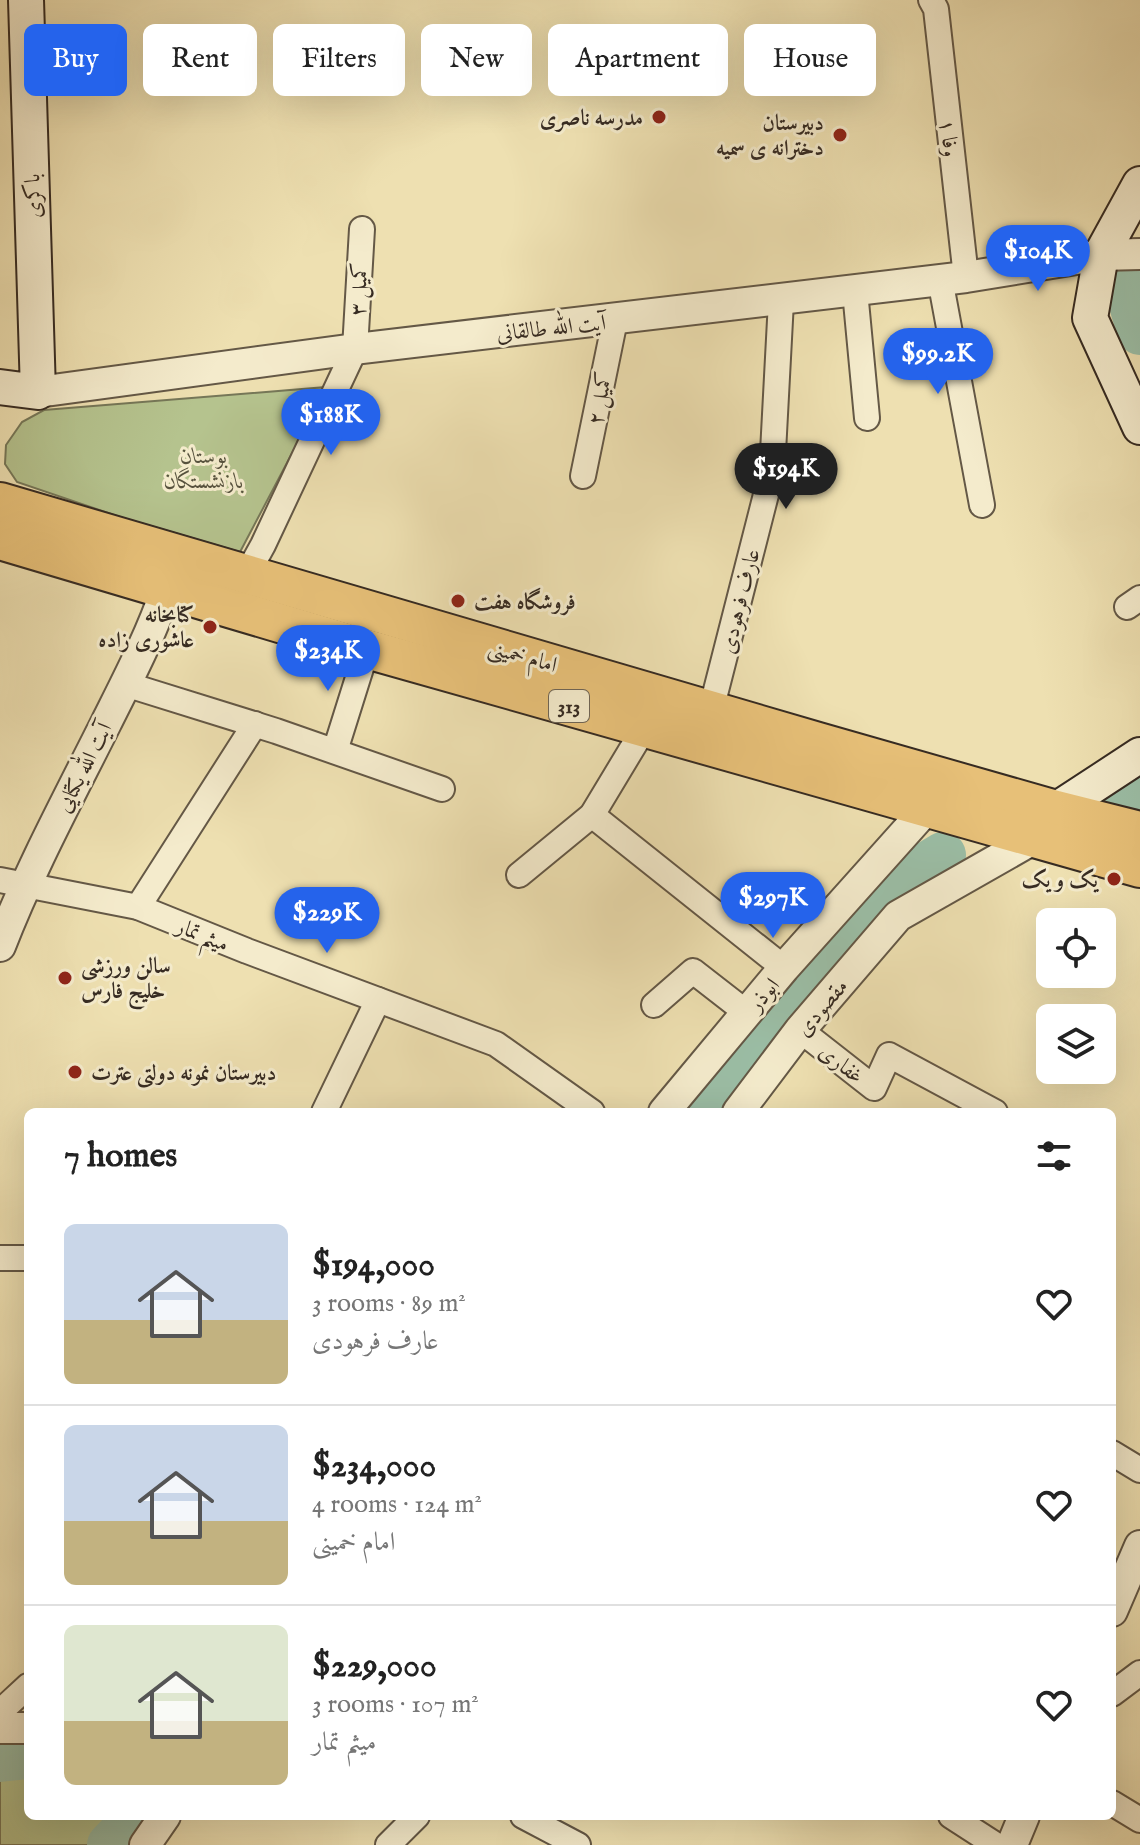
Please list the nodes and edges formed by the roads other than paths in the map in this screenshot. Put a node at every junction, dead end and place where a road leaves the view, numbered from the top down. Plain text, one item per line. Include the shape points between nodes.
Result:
1 (26, 0) edge
2 (931, 0) edge
3 (1140, 184) edge
4 (362, 229) dead end
5 (1140, 254) edge
6 (1101, 255) junction
7 (953, 278) junction
8 (855, 291) junction
9 (781, 301) junction
10 (615, 320) junction
11 (355, 349) junction
12 (0, 387) edge
13 (38, 392) junction
14 (867, 418) dead end
15 (1140, 427) edge
16 (583, 476) dead end
17 (0, 502) edge
18 (982, 505) dead end
19 (0, 540) edge
20 (247, 574) junction
21 (167, 588) junction
22 (367, 649) junction
23 (125, 684) junction
24 (711, 710) junction
25 (255, 724) junction
26 (645, 727) junction
27 (335, 751) junction
28 (1140, 755) edge
29 (442, 789) dead end
30 (929, 806) junction
31 (592, 815) junction
32 (1045, 824) junction
33 (1140, 831) edge
34 (1140, 868) edge
35 (519, 875) dead end
36 (12, 883) edge
37 (138, 907) junction
38 (0, 946) edge
39 (784, 968) junction
40 (378, 1000) junction
41 (654, 1005) dead end
42 (747, 1013) junction
43 (800, 1030) junction
44 (326, 1108) edge
45 (586, 1108) edge
46 (667, 1108) edge
47 (741, 1108) edge
48 (988, 1108) edge
49 (0, 1258) edge
50 (24, 1258) edge
51 (1116, 1455) edge
52 (1140, 1470) edge
53 (1140, 1546) edge
54 (1116, 1602) edge
55 (1140, 1673) edge
56 (24, 1690) edge
57 (1116, 1691) edge
58 (0, 1712) edge
59 (0, 1728) edge
60 (24, 1728) edge
61 (1116, 1805) edge
62 (162, 1820) edge
63 (413, 1820) edge
64 (957, 1820) edge
65 (1022, 1820) edge
66 (1140, 1820) edge
67 (530, 1829) edge
68 (145, 1845) edge
69 (388, 1845) edge
70 (578, 1845) edge
71 (996, 1845) edge
72 (1012, 1845) edge

1 - 13 main road, باکری
2 - 7 street, وفا ۱ via 936,9
3 - 6 main road
4 - 11 street, کمیل ۳
5 - 6 street, آیت الله طالقانی
6 - 7 street, آیت الله طالقانی
6 - 15 main road via 1090,318
7 - 8 street, آیت الله طالقانی
7 - 18 street, وفا ۱
8 - 9 street, آیت الله طالقانی
8 - 14 street
9 - 10 street, آیت الله طالقانی
9 - 24 street, عارف فرهودی via 772,471
10 - 11 street, آیت الله طالقانی
10 - 16 street, کمیل ۲
11 - 13 street, آیت الله طالقانی
11 - 20 street
12 - 13 main road, آیت الله طالقانی
17 - 20 main road, امام خمینی / 313
19 - 21 main road, امام خمینی / 313
20 - 24 main road, امام خمینی / 313
21 - 22 main road, امام خمینی / 313
21 - 23 street, آیت الله یکتایی
22 - 26 main road, امام خمینی / 313
22 - 27 street
23 - 25 street
23 - 36 street, آیت الله یکتایی
24 - 32 main road, امام خمینی / 313
25 - 27 street
25 - 37 street
26 - 30 main road, امام خمینی / 313
26 - 31 street
27 - 29 street
28 - 32 main road
30 - 32 main road, امام خمینی / 313
30 - 39 street, ابوذر
31 - 35 street
31 - 39 street
32 - 33 main road, امام خمینی / 313
32 - 34 main road, امام خمینی / 313
32 - 43 street, مقصودی via 898,916
36 - 37 street, میثم تمار
36 - 38 street, آیت الله یکتایی
37 - 40 street, میثم تمار
39 - 42 street, ابوذر
40 - 44 street
40 - 45 street, میثم تمار via 496,1044
41 - 42 street via 693,971
42 - 46 street, ابوذر
43 - 47 street, مقصودی
43 - 48 street, غفاری via 874,1088 889,1055
49 - 50 street
51 - 52 street
53 - 54 street
55 - 57 street
56 - 58 street
59 - 60 street
61 - 66 street
62 - 68 street
63 - 69 street
64 - 71 street
65 - 72 street
67 - 70 street

